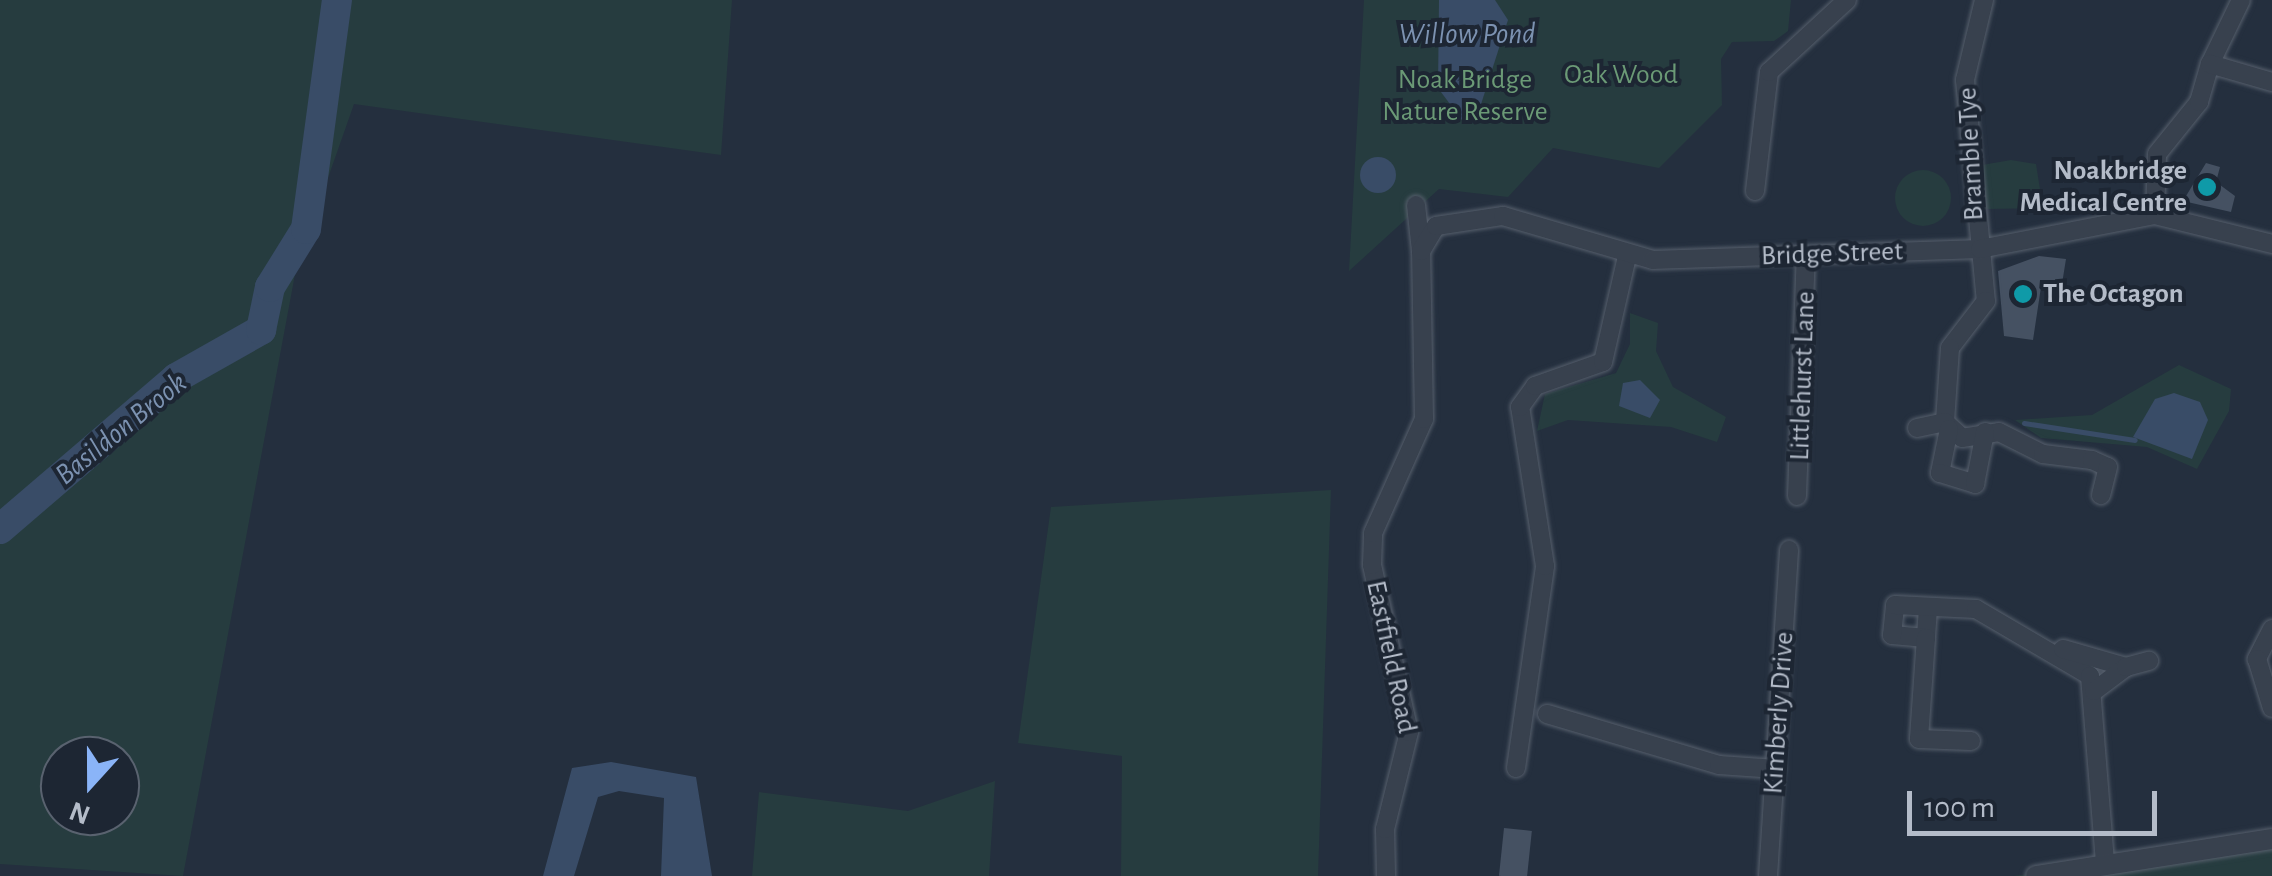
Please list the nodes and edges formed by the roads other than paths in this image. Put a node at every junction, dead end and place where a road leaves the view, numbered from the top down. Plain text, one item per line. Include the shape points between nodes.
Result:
1 (1846, 0) edge
2 (1984, 0) edge
3 (2241, 0) edge
4 (2210, 64) junction
5 (2272, 82) edge
6 (1755, 191) dead end
7 (1416, 206) dead end
8 (2155, 214) junction
9 (2272, 244) edge
10 (1980, 249) junction
11 (1806, 254) junction
12 (1627, 256) junction
13 (1421, 258) junction
14 (1947, 425) junction
15 (1917, 428) dead end
16 (1985, 432) junction
17 (2101, 495) dead end
18 (1797, 496) dead end
19 (1789, 550) dead end
20 (1928, 608) junction
21 (2272, 630) edge
22 (1926, 638) junction
23 (2057, 649) junction
24 (2149, 661) dead end
25 (2126, 667) junction
26 (2094, 691) junction
27 (2272, 708) edge
28 (1547, 714) dead end
29 (1971, 741) dead end
30 (1516, 768) dead end
31 (1776, 769) junction
32 (2272, 839) edge
33 (2105, 864) junction
34 (1386, 876) edge
35 (1768, 876) edge
36 (2036, 876) edge

1 - 6 street via 1769,72
2 - 10 street, Bramble Tye via 1965,80
3 - 4 street
4 - 5 street
4 - 8 street via 2199,102 2158,154
7 - 13 street, Eastfield Road
8 - 9 street, Bridge Street
8 - 10 street, Bridge Street
10 - 11 street, Bridge Street
10 - 14 street, Bramble Tye via 1986,301 1950,348
11 - 12 street, Bridge Street
11 - 18 street, Littlehurst Lane
12 - 13 street, Bridge Street via 1503,216 1449,221
12 - 30 street via 1603,362 1535,386 1520,408 1545,566
13 - 34 street, Eastfield Road via 1424,419 1372,549 1409,732 1385,829
14 - 15 street
14 - 16 street via 1962,438
14 - 16 street, Bramble Tye via 1940,474 1974,484
16 - 17 street via 2108,468
19 - 31 street, Kimberly Drive
20 - 22 street
20 - 22 street via 1895,605 1892,635
20 - 23 street via 2000,616
21 - 27 street via 2256,659
22 - 29 street via 1919,740
23 - 25 street
23 - 26 street via 2080,663
24 - 25 street
25 - 26 street
26 - 33 street
28 - 31 street via 1657,740 1680,759
31 - 35 street, Kimberly Drive
32 - 33 street
33 - 36 street

